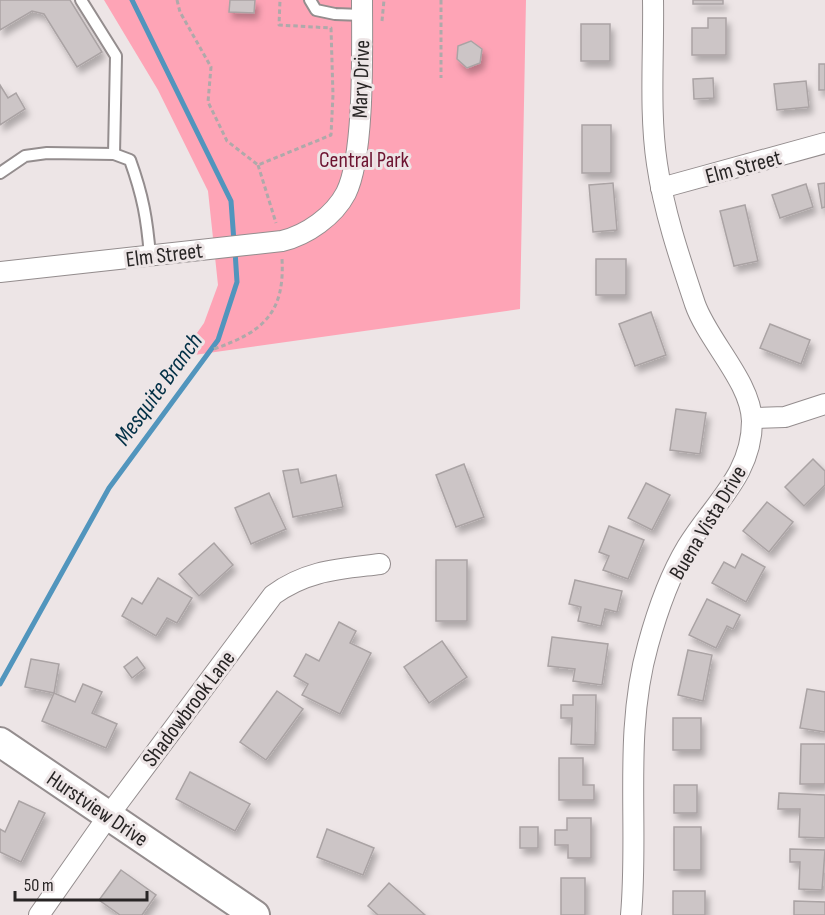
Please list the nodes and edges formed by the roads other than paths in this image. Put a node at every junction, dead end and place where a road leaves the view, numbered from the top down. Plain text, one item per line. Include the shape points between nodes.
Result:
1 (81, 0) edge
2 (310, 0) edge
3 (653, 0) edge
4 (362, 8) edge
5 (825, 143) edge
6 (114, 154) junction
7 (0, 174) edge
8 (661, 188) junction
9 (323, 220) joint
10 (150, 256) junction
11 (0, 272) edge
12 (825, 404) edge
13 (752, 418) junction
14 (380, 564) dead end
15 (1, 742) edge
16 (109, 815) junction
17 (39, 915) edge
18 (255, 915) edge
19 (632, 915) edge

1 - 6 lane via 116,56
2 - 4 lane via 316,10 335,14
3 - 8 street via 654,132
4 - 9 street, Mary Drive via 358,142 353,174 337,208
5 - 8 street, Elm Street
6 - 7 lane via 25,156
6 - 10 lane via 130,160 140,186 147,212
8 - 13 street via 696,307 746,397
9 - 10 street, Elm Street via 282,241
10 - 11 street, Elm Street
12 - 13 street via 785,417
13 - 19 street, Buena Vista Drive via 742,472 687,546 655,620 641,672 635,728
14 - 16 street, Shadowbrook Lane via 314,573 273,595
15 - 16 street, Hurstview Drive
16 - 17 street, Shadowbrook Lane
16 - 18 street, Hurstview Drive

